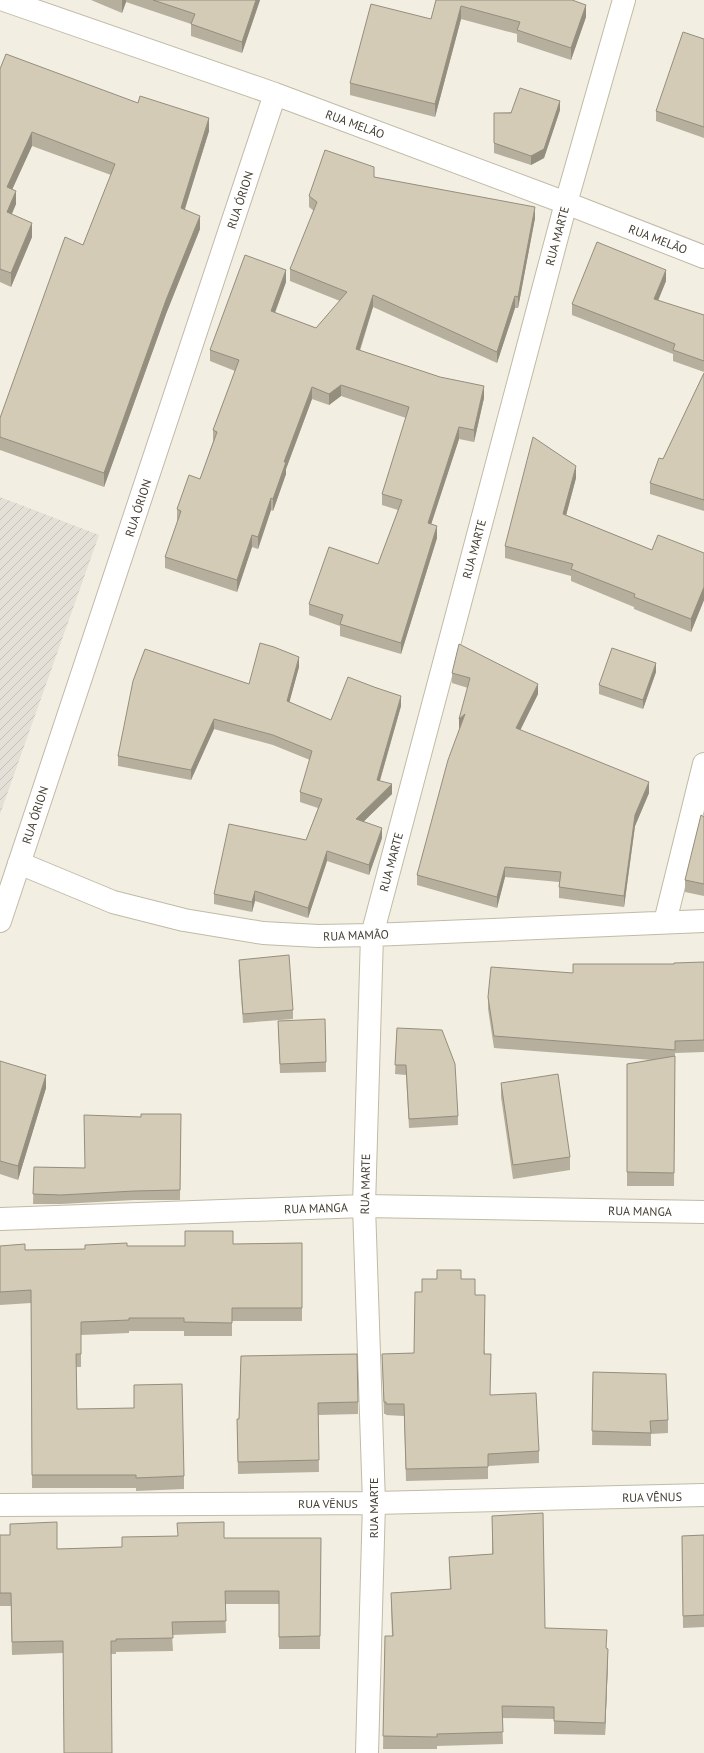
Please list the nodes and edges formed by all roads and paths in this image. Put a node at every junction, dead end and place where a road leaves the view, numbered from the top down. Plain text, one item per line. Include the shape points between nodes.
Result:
1 (4, 0) edge
2 (624, 0) edge
3 (275, 94) junction
4 (566, 203) junction
5 (704, 257) edge
6 (704, 764) edge
7 (19, 863) junction
8 (0, 921) edge
9 (704, 921) edge
10 (666, 922) junction
11 (372, 935) junction
12 (364, 1206) junction
13 (704, 1212) edge
14 (0, 1220) edge
15 (704, 1495) edge
16 (374, 1503) junction
17 (0, 1505) edge
18 (367, 1753) edge

1 - 3 street, RUA MELÃO
2 - 4 street, RUA MARTE
3 - 4 street, RUA MELÃO
3 - 7 street, RUA ÓRION
4 - 5 street, RUA MELÃO
4 - 11 street, RUA MARTE
6 - 10 street
7 - 8 street, RUA ÓRION
7 - 11 street, RUA MAMÃO via 113,902 184,920 263,933
9 - 10 street, RUA MAMÃO
10 - 11 street, RUA MAMÃO
11 - 12 street, RUA MARTE
12 - 13 street, RUA MANGA
12 - 14 street, RUA MANGA
12 - 16 street, RUA MARTE
15 - 16 street, RUA VÊNUS
16 - 17 street, RUA VÊNUS
16 - 18 street, RUA MARTE

